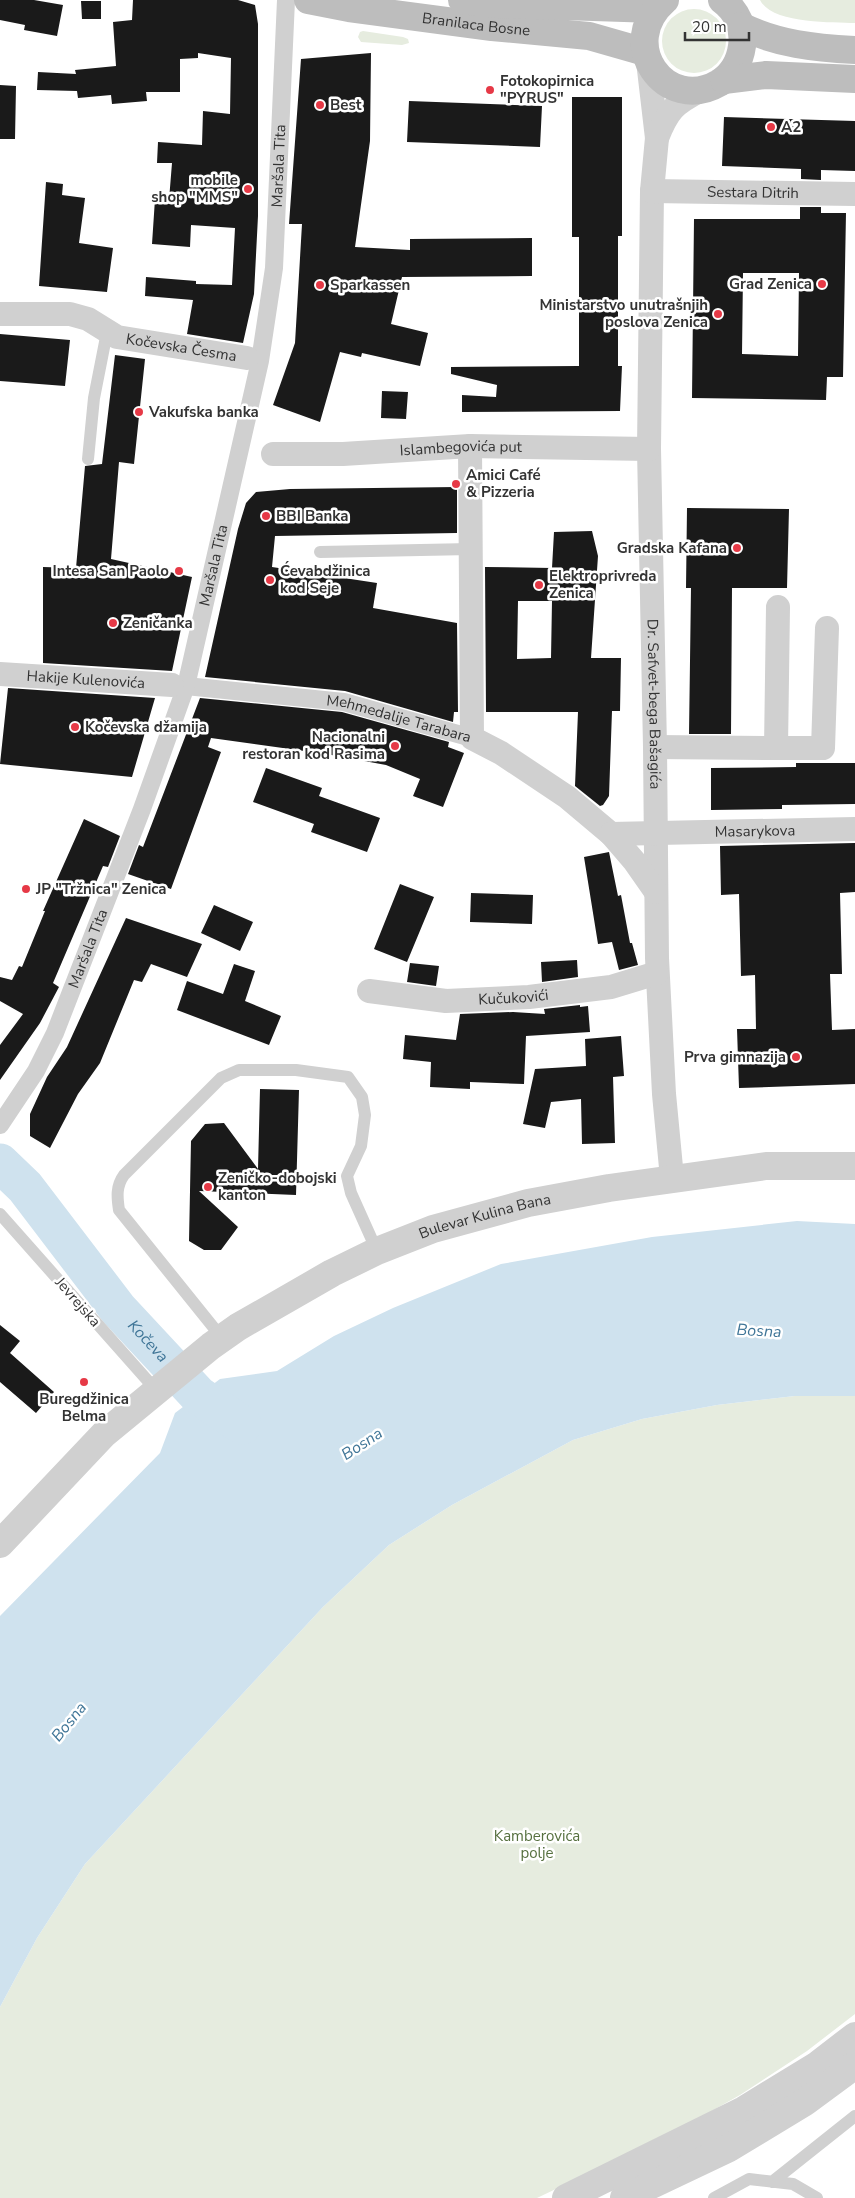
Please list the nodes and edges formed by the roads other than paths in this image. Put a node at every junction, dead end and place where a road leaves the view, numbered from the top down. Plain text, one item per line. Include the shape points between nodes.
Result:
1 (286, 0) edge
2 (308, 0) edge
3 (462, 0) edge
4 (660, 4) edge
5 (732, 9) edge
6 (855, 50) edge
7 (646, 56) junction
8 (855, 79) edge
9 (712, 85) junction
10 (657, 138) junction
11 (652, 191) junction
12 (855, 194) edge
13 (0, 314) edge
14 (107, 332) junction
15 (247, 358) dead end
16 (470, 446) junction
17 (649, 449) junction
18 (273, 454) dead end
19 (88, 459) dead end
20 (471, 549) junction
21 (320, 552) dead end
22 (778, 607) dead end
23 (827, 628) dead end
24 (0, 674) edge
25 (179, 686) junction
26 (472, 738) junction
27 (655, 746) junction
28 (776, 748) junction
29 (855, 829) edge
30 (656, 831) junction
31 (611, 834) junction
32 (656, 892) junction
33 (657, 973) junction
34 (369, 991) dead end
35 (0, 1125) edge
36 (855, 1166) edge
37 (672, 1178) junction
38 (0, 1214) edge
39 (377, 1251) junction
40 (216, 1342) junction
41 (156, 1390) junction
42 (0, 1544) edge
43 (855, 2036) edge
44 (855, 2065) edge
45 (855, 2116) edge
46 (772, 2182) junction
47 (566, 2198) edge
48 (624, 2198) edge
49 (714, 2198) edge
50 (817, 2198) edge

1 - 25 street, Maršala Tita via 274,268 260,360
2 - 7 main road, Branilaca Bosne via 492,27 590,36
3 - 4 main road, Branilaca Bosne via 497,4
4 - 7 main road via 646,29
5 - 6 main road via 760,36
5 - 9 main road via 743,41 741,56 734,70
7 - 9 main road via 655,72 675,87 688,90
7 - 10 street, Dr. Safvet-bega Bašagića
8 - 9 main road via 766,75
9 - 10 street, Dr. Safvet-bega Bašagića via 671,109
10 - 11 street, Dr. Safvet-bega Bašagića
11 - 12 street, Sestara Ditrih
11 - 17 street, Dr. Safvet-bega Bašagića
13 - 14 street, Kočevska Česma via 70,314 88,319
14 - 15 street, Kočevska Česma via 129,340
14 - 19 lane via 94,398
16 - 17 street, Islambegovića put
16 - 18 street, Islambegovića put via 343,454
16 - 20 street
17 - 27 street, Dr. Safvet-bega Bašagića
20 - 21 lane
20 - 26 street
22 - 28 street
23 - 28 street via 823,748
24 - 25 street, Hakije Kulenovića
25 - 26 street, Mehmedalije Tarabara via 344,702
25 - 35 street, Maršala Tita via 142,809 55,1033 36,1071
26 - 31 street, Mehmedalije Tarabara via 501,753 567,797
27 - 28 street
27 - 30 street, Dr. Safvet-bega Bašagića
29 - 30 street, Masarykova
30 - 31 street
30 - 32 street, Dr. Safvet-bega Bašagića
31 - 32 street, Mehmedalije Tarabara
32 - 33 street, Dr. Safvet-bega Bašagića
33 - 34 street, Kučukovići via 611,987 529,997 446,1001
33 - 37 street, Dr. Safvet-bega Bašagića
36 - 37 street, Bulevar Kulina Bana via 766,1166
37 - 39 street, Bulevar Kulina Bana via 528,1203 433,1229
38 - 41 lane, Jevrejska
39 - 40 street, Bulevar Kulina Bana via 332,1273
39 - 40 lane via 351,1193 347,1176 361,1146 365,1115 362,1097 348,1077 296,1070 239,1070 221,1078 124,1176 119,1182 117,1195 119,1210
40 - 41 street, Bulevar Kulina Bana
41 - 42 street, Bulevar Kulina Bana via 104,1434
43 - 47 street via 816,2066 744,2110
44 - 48 street via 804,2102 729,2148
45 - 46 lane
46 - 49 lane via 749,2179
46 - 50 lane via 793,2184

